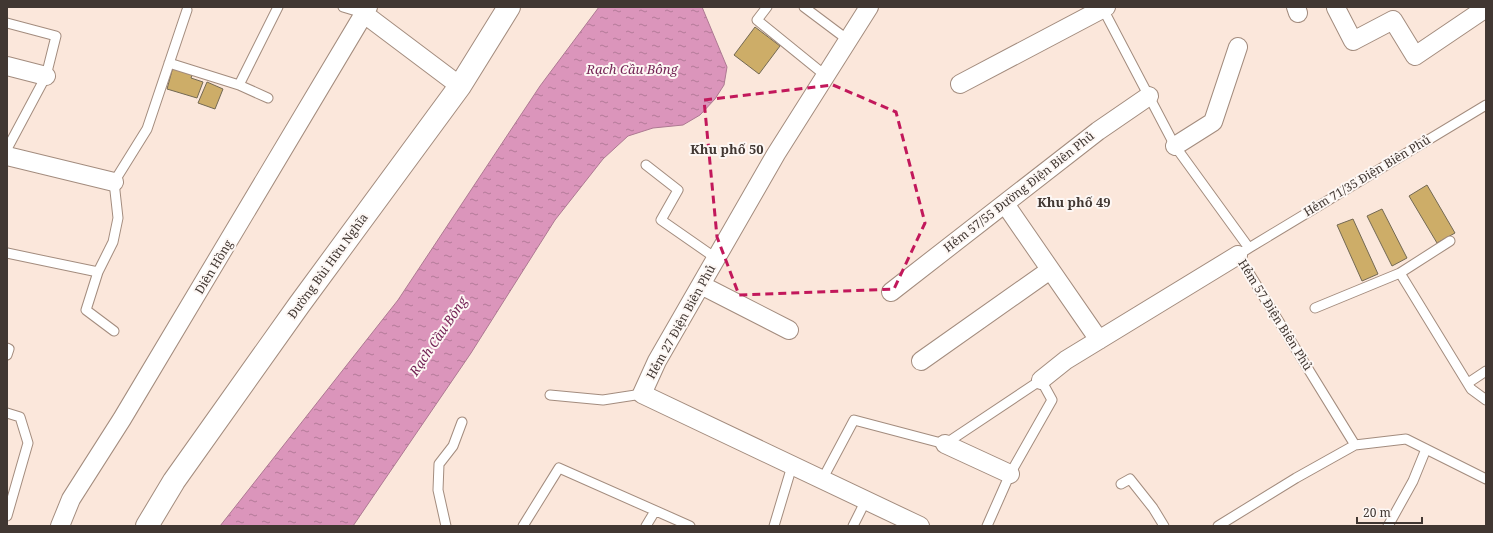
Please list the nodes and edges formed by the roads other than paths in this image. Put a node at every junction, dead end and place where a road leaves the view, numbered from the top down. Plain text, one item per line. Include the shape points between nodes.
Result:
1 (278, 7) edge
2 (343, 7) edge
3 (509, 7) edge
4 (767, 7) edge
5 (804, 7) edge
6 (869, 7) edge
7 (1104, 7) edge
8 (1336, 8) edge
9 (1486, 8) edge
10 (187, 10) dead end
11 (365, 10) edge
12 (7, 23) edge
13 (848, 40) junction
14 (1238, 48) dead end
15 (169, 63) junction
16 (7, 66) edge
17 (46, 76) junction
18 (826, 76) junction
19 (960, 84) dead end
20 (239, 85) junction
21 (460, 86) junction
22 (1149, 96) junction
23 (268, 98) dead end
24 (1486, 105) edge
25 (1175, 146) junction
26 (7, 149) edge
27 (7, 156) edge
28 (646, 164) dead end
29 (114, 182) junction
30 (1004, 204) junction
31 (1450, 241) dead end
32 (7, 252) edge
33 (1244, 252) junction
34 (717, 259) junction
35 (1050, 270) junction
36 (98, 272) junction
37 (1400, 273) junction
38 (701, 285) junction
39 (892, 292) dead end
40 (1315, 308) dead end
41 (789, 330) dead end
42 (114, 331) dead end
43 (1098, 340) junction
44 (7, 348) edge
45 (7, 356) edge
46 (921, 361) dead end
47 (1486, 371) edge
48 (1041, 380) junction
49 (1468, 383) junction
50 (642, 394) junction
51 (550, 395) dead end
52 (1486, 400) edge
53 (7, 413) edge
54 (462, 422) dead end
55 (945, 444) junction
56 (1355, 446) junction
57 (1426, 449) junction
58 (792, 466) junction
59 (1010, 474) junction
60 (1486, 479) edge
61 (822, 480) junction
62 (1121, 484) dead end
63 (866, 500) junction
64 (655, 511) junction
65 (7, 516) edge
66 (60, 526) edge
67 (148, 526) edge
68 (446, 526) edge
69 (523, 526) edge
70 (646, 526) edge
71 (690, 526) edge
72 (774, 526) edge
73 (853, 526) edge
74 (920, 526) edge
75 (987, 526) edge
76 (1164, 526) edge
77 (1218, 526) edge
78 (1388, 526) edge

1 - 20 lane
2 - 11 lane
3 - 21 street, Đường Bùi Hữu Nghĩa
4 - 18 lane via 757,20
5 - 13 lane
6 - 13 street, Hẻm 27 Điện Biên Phủ
7 - 19 street
7 - 22 lane, Hẻm 57 Điện Biên Phủ
8 - 9 street via 1353,41 1393,20 1415,56
10 - 15 lane
11 - 21 street
11 - 66 street, Diên Hồng via 130,406 70,498
12 - 17 lane via 56,36
13 - 18 street, Hẻm 27 Điện Biên Phủ
14 - 25 street via 1213,122
15 - 20 lane
15 - 29 lane via 147,129
16 - 17 street
17 - 26 lane
18 - 34 street, Hẻm 27 Điện Biên Phủ via 776,154
20 - 23 lane
21 - 67 street, Đường Bùi Hữu Nghĩa via 174,481
22 - 25 lane, Hẻm 57 Điện Biên Phủ
22 - 30 street, Hẻm 57/55 Đường Điện Biên Phủ via 1098,131
24 - 33 lane, Hẻm 71/35 Điện Biên Phủ
25 - 33 lane, Hẻm 57 Điện Biên Phủ
27 - 29 street
28 - 34 lane via 678,190 661,220
29 - 36 lane via 118,218 113,242
30 - 35 street
30 - 39 street, Hẻm 57/55 Đường Điện Biên Phủ
31 - 37 lane
32 - 36 lane
33 - 43 street
33 - 56 lane, Hẻm 57 Điện Biên Phủ
34 - 38 street, Hẻm 27 Điện Biên Phủ
35 - 43 street
35 - 46 street
36 - 42 lane via 86,310
37 - 40 lane
37 - 49 lane
38 - 41 street
38 - 50 street, Hẻm 27 Điện Biên Phủ via 657,361
43 - 48 street via 1066,360
44 - 45 lane
47 - 49 lane
48 - 55 lane
48 - 59 lane via 1052,400
49 - 52 lane via 1471,389
50 - 51 lane via 604,400
50 - 58 street, Hẻm 27 Điện Biên Phủ
53 - 65 lane via 20,417 28,443
54 - 68 lane via 453,446 439,464 438,490
55 - 59 street
55 - 61 lane via 854,420
56 - 57 lane via 1406,439
56 - 77 lane via 1296,478
57 - 60 lane
57 - 78 lane via 1413,481
58 - 61 street, Hẻm 27 Điện Biên Phủ
58 - 72 lane
59 - 75 lane
61 - 63 street, Hẻm 27 Điện Biên Phủ
62 - 76 lane via 1130,479
63 - 73 lane
63 - 74 street, Hẻm 27 Điện Biên Phủ
64 - 69 lane via 559,468
64 - 70 lane
64 - 71 lane

